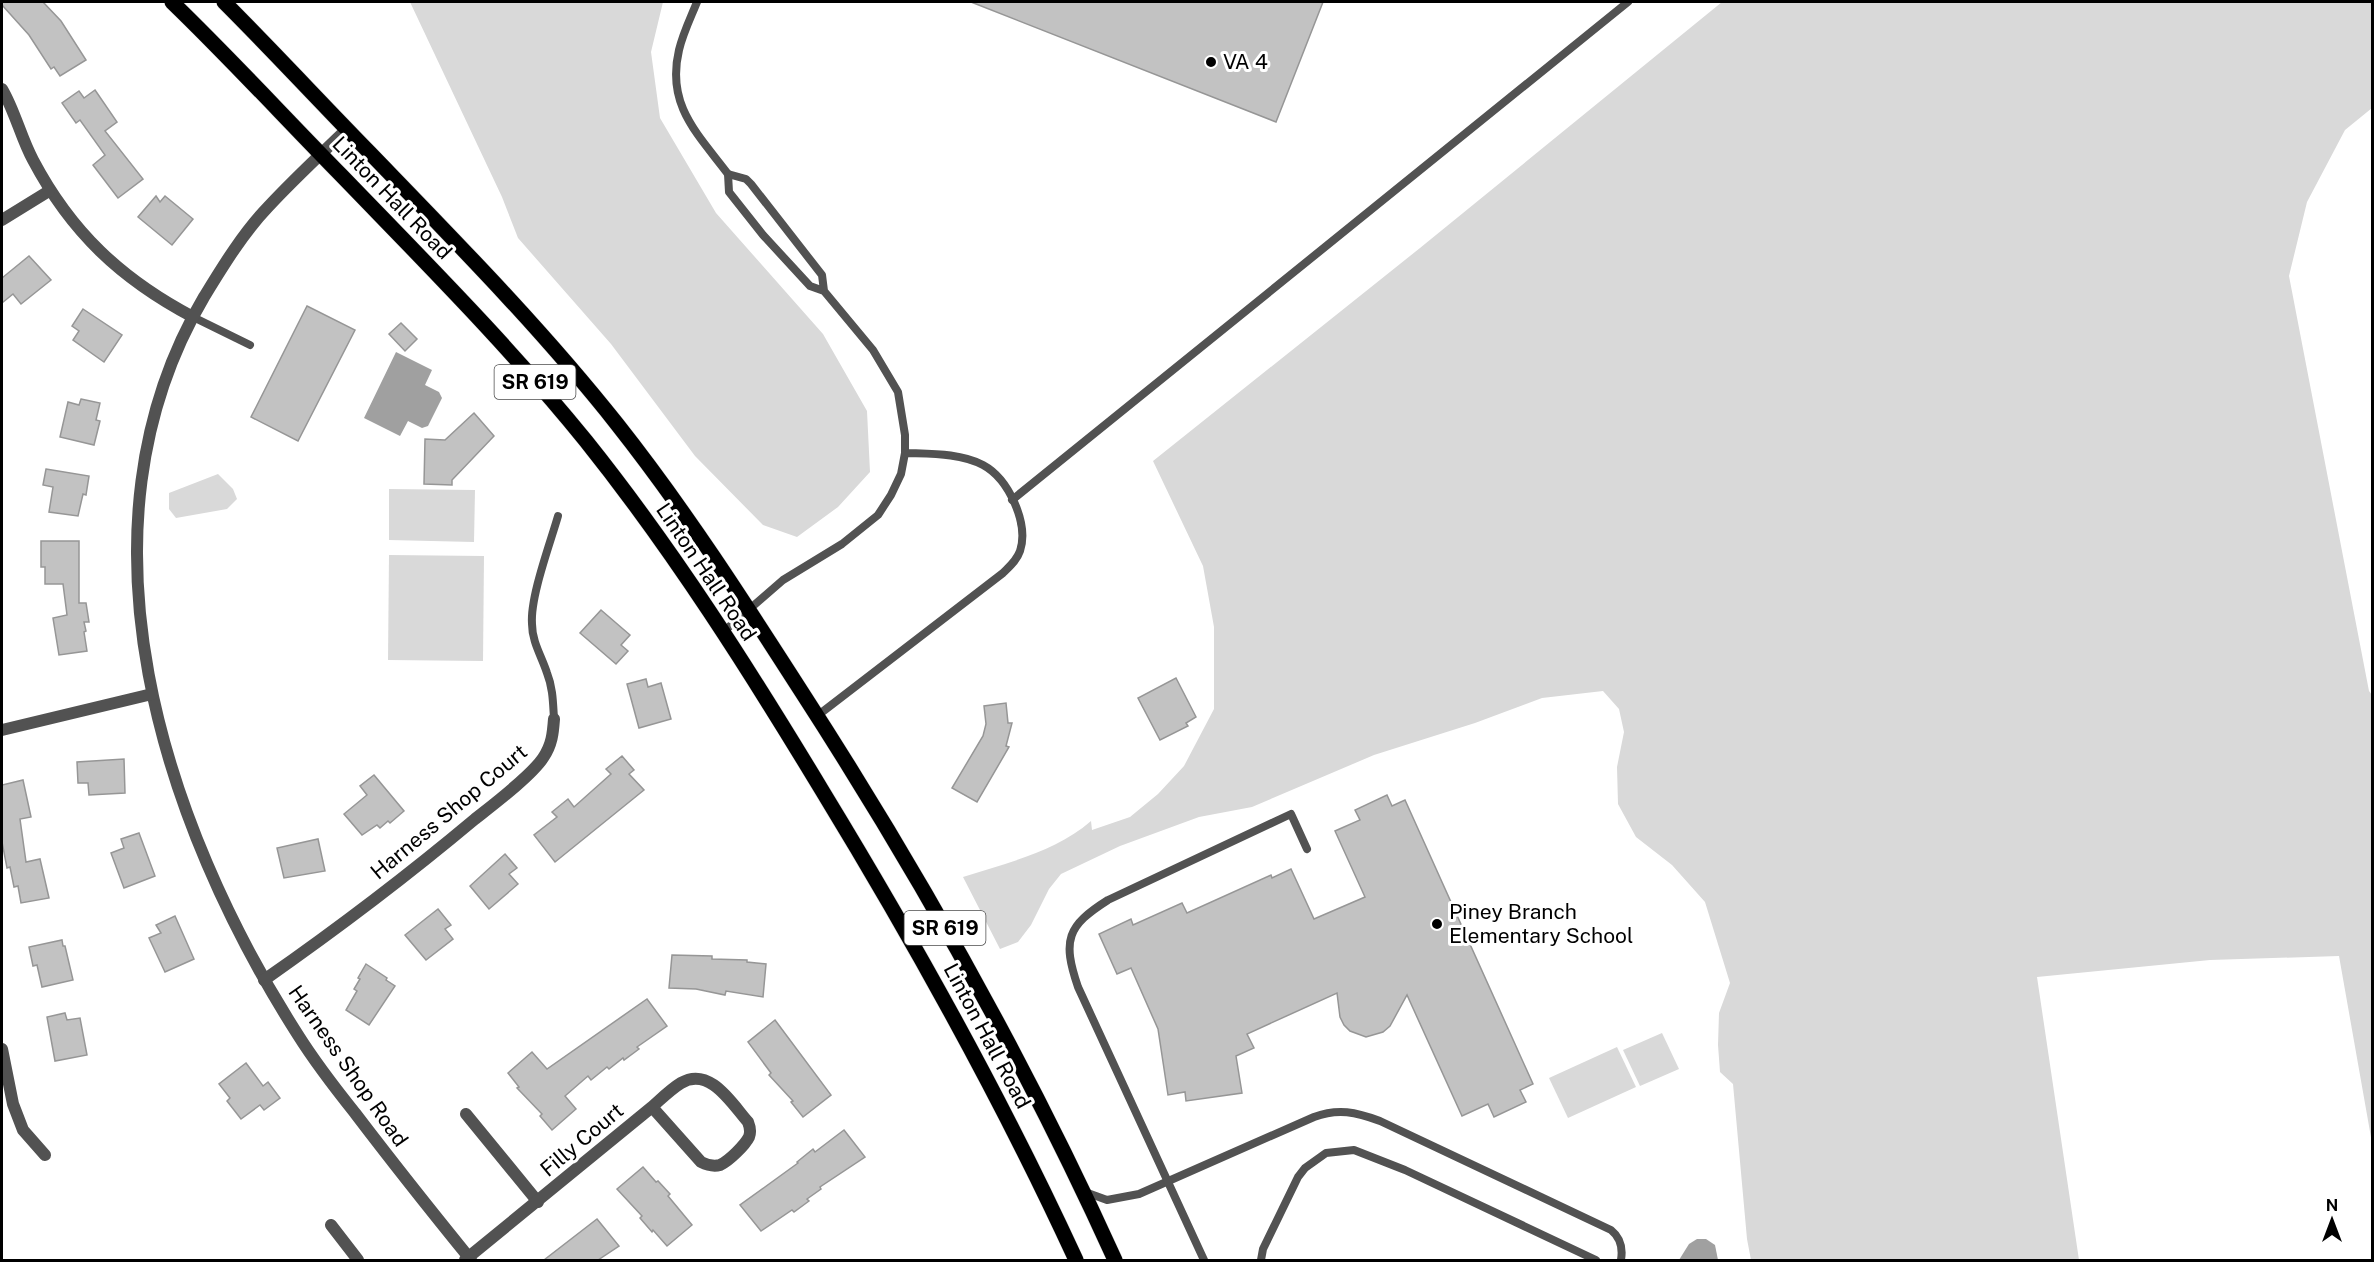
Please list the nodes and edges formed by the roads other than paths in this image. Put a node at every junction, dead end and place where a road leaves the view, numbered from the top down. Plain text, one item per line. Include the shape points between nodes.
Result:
1 (172, 2) edge
2 (224, 2) edge
3 (697, 2) edge
4 (1628, 2) edge
5 (2, 89) edge
6 (346, 130) junction
7 (321, 155) junction
8 (728, 174) junction
9 (49, 191) junction
10 (2, 220) edge
11 (824, 291) junction
12 (193, 317) junction
13 (250, 345) dead end
14 (905, 453) junction
15 (1012, 500) junction
16 (558, 516) dead end
17 (749, 610) junction
18 (723, 633) junction
19 (152, 694) junction
20 (817, 716) junction
21 (555, 719) joint
22 (2, 730) edge
23 (1307, 849) dead end
24 (264, 980) junction
25 (2, 1049) edge
26 (652, 1107) junction
27 (466, 1114) dead end
28 (45, 1155) dead end
29 (1168, 1183) junction
30 (1083, 1191) junction
31 (538, 1202) junction
32 (331, 1225) dead end
33 (358, 1260) edge
34 (469, 1260) edge
35 (1076, 1260) edge
36 (1115, 1260) edge
37 (1204, 1260) edge
38 (1261, 1260) edge
39 (1596, 1260) edge
40 (1621, 1260) edge

1 - 7 main road, Linton Hall Road / SR 619
2 - 6 main road, Linton Hall Road / SR 619
3 - 8 lane via 680,47 676,92 693,128
4 - 15 lane
5 - 9 street
6 - 7 street, Harness Shop Road
6 - 17 main road, Linton Hall Road / SR 619 via 500,289 581,381 664,486
7 - 12 street, Harness Shop Road via 266,209 233,251
7 - 18 main road, Linton Hall Road / SR 619 via 480,319 584,439
8 - 11 lane via 729,192 763,235 810,286
8 - 11 lane via 746,179 756,190 822,275
9 - 10 street
9 - 12 street via 101,254 132,280
11 - 14 lane via 873,350 897,392
12 - 13 lane
12 - 19 street, Harness Shop Road via 160,400 140,499 138,603
14 - 15 lane via 936,454 983,465 994,473
14 - 17 lane via 901,474 878,514 842,544 783,580
15 - 20 lane via 1022,533 1019,554 1013,563
16 - 21 lane, Harness Shop Court via 533,605 532,624 553,694
17 - 18 lane
17 - 20 main road, Linton Hall Road / SR 619
18 - 35 main road, Linton Hall Road / SR 619 via 928,967
19 - 22 street
19 - 24 street, Harness Shop Road via 195,834 228,911
20 - 30 main road, Linton Hall Road / SR 619 via 963,958
21 - 24 street, Harness Shop Court via 551,744 542,760 508,791 389,889
23 - 29 lane via 1291,814 1108,900 1074,927 1070,938 1071,967 1078,987
24 - 34 street, Harness Shop Road via 314,1060
25 - 28 street via 13,1104 23,1130
26 - 26 street, Filly Court via 701,1162 710,1166 729,1159 748,1138 748,1122 714,1084 703,1079 681,1083
26 - 31 street, Filly Court
27 - 31 street, Filly Court
29 - 30 lane via 1107,1200
29 - 37 lane
29 - 40 lane via 1314,1117 1343,1110 1380,1121 1611,1230 1621,1244
30 - 36 main road, Linton Hall Road / SR 619
31 - 34 street, Filly Court
32 - 33 street
38 - 39 lane via 1305,1168 1326,1153 1354,1150

